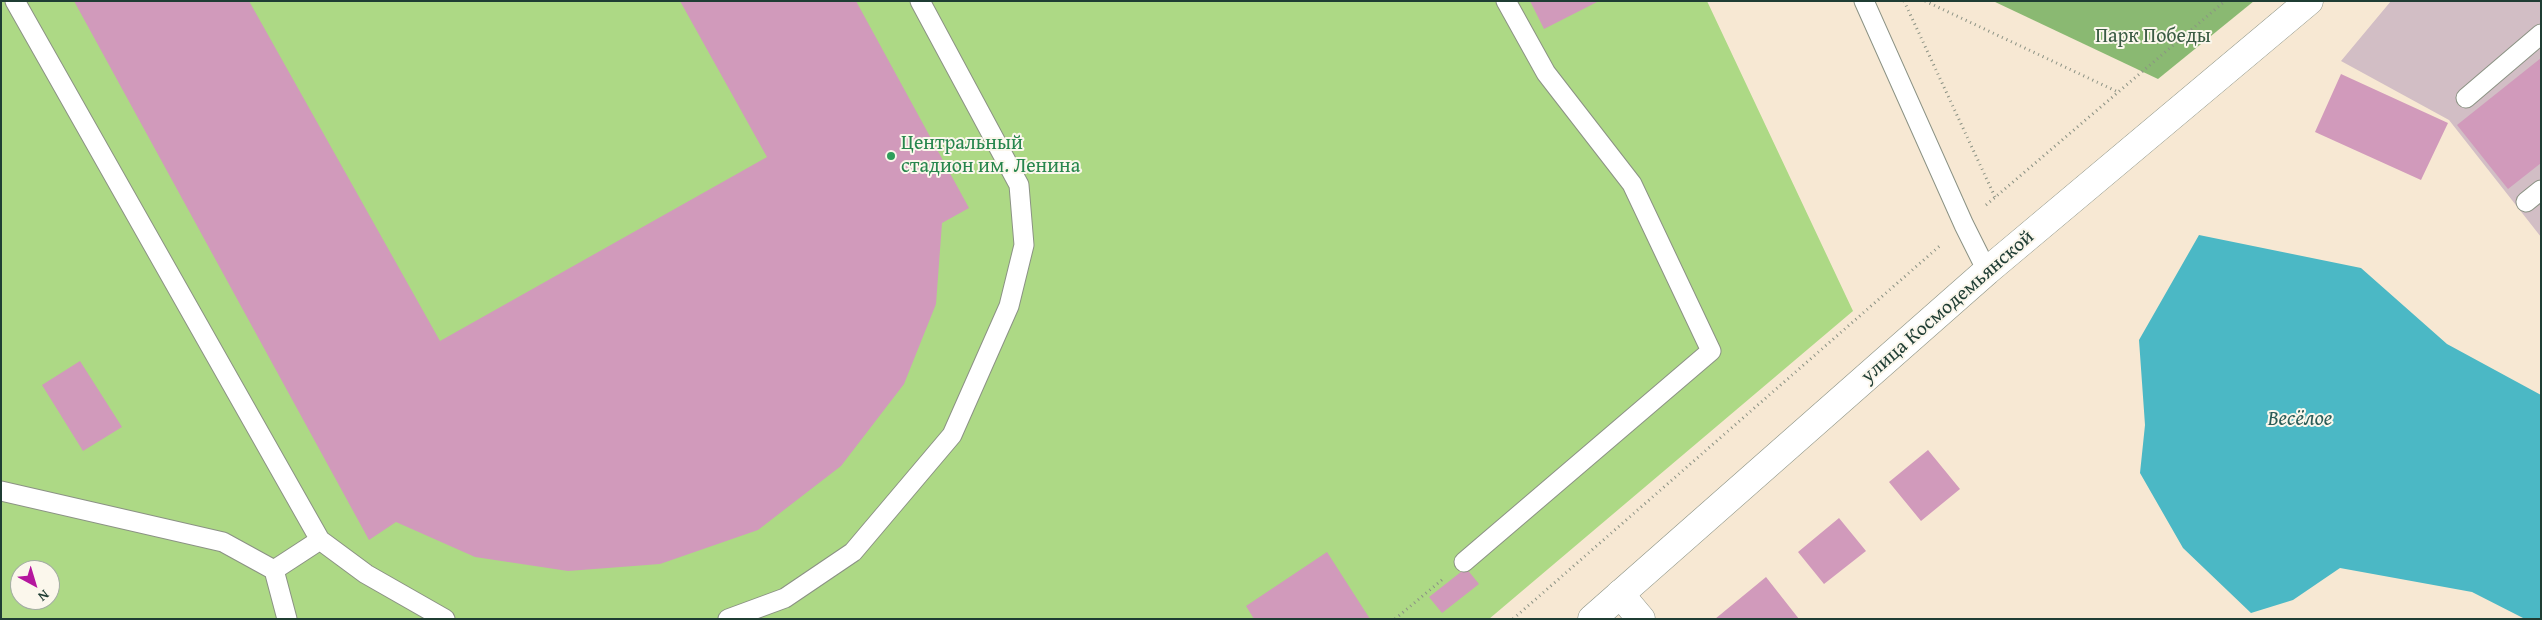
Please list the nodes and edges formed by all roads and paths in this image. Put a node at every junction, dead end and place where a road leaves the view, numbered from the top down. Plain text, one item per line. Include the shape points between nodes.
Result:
1 (14, 1) edge
2 (920, 1) edge
3 (1506, 1) edge
4 (1864, 1) edge
5 (1904, 1) edge
6 (1925, 1) edge
7 (2226, 1) edge
8 (2310, 1) edge
9 (2541, 34) edge
10 (2118, 92) junction
11 (2466, 98) dead end
12 (2541, 190) edge
13 (1995, 197) junction
14 (2526, 202) dead end
15 (1964, 225) junction
16 (1987, 271) junction
17 (1, 491) edge
18 (320, 540) junction
19 (1464, 562) joint
20 (274, 570) junction
21 (1620, 594) junction
22 (287, 619) edge
23 (445, 619) edge
24 (728, 619) edge
25 (1395, 619) edge
26 (1513, 619) edge
27 (1592, 619) edge
28 (1641, 619) edge

1 - 18 lane
2 - 24 lane via 1019,185 1024,246 1009,306 952,435 854,552 786,598
3 - 19 lane via 1546,72 1632,184 1711,351
4 - 15 lane
5 - 13 path
6 - 10 path
7 - 10 path
8 - 16 street, улица Космодемьянской
9 - 11 lane
10 - 13 path
12 - 14 lane
13 - 15 path
15 - 16 lane
15 - 26 path
16 - 21 street, улица Космодемьянской
17 - 20 lane via 223,542
18 - 20 lane
18 - 23 lane via 366,574
19 - 25 path
20 - 22 lane
21 - 27 street, улица Космодемьянской
21 - 28 street

